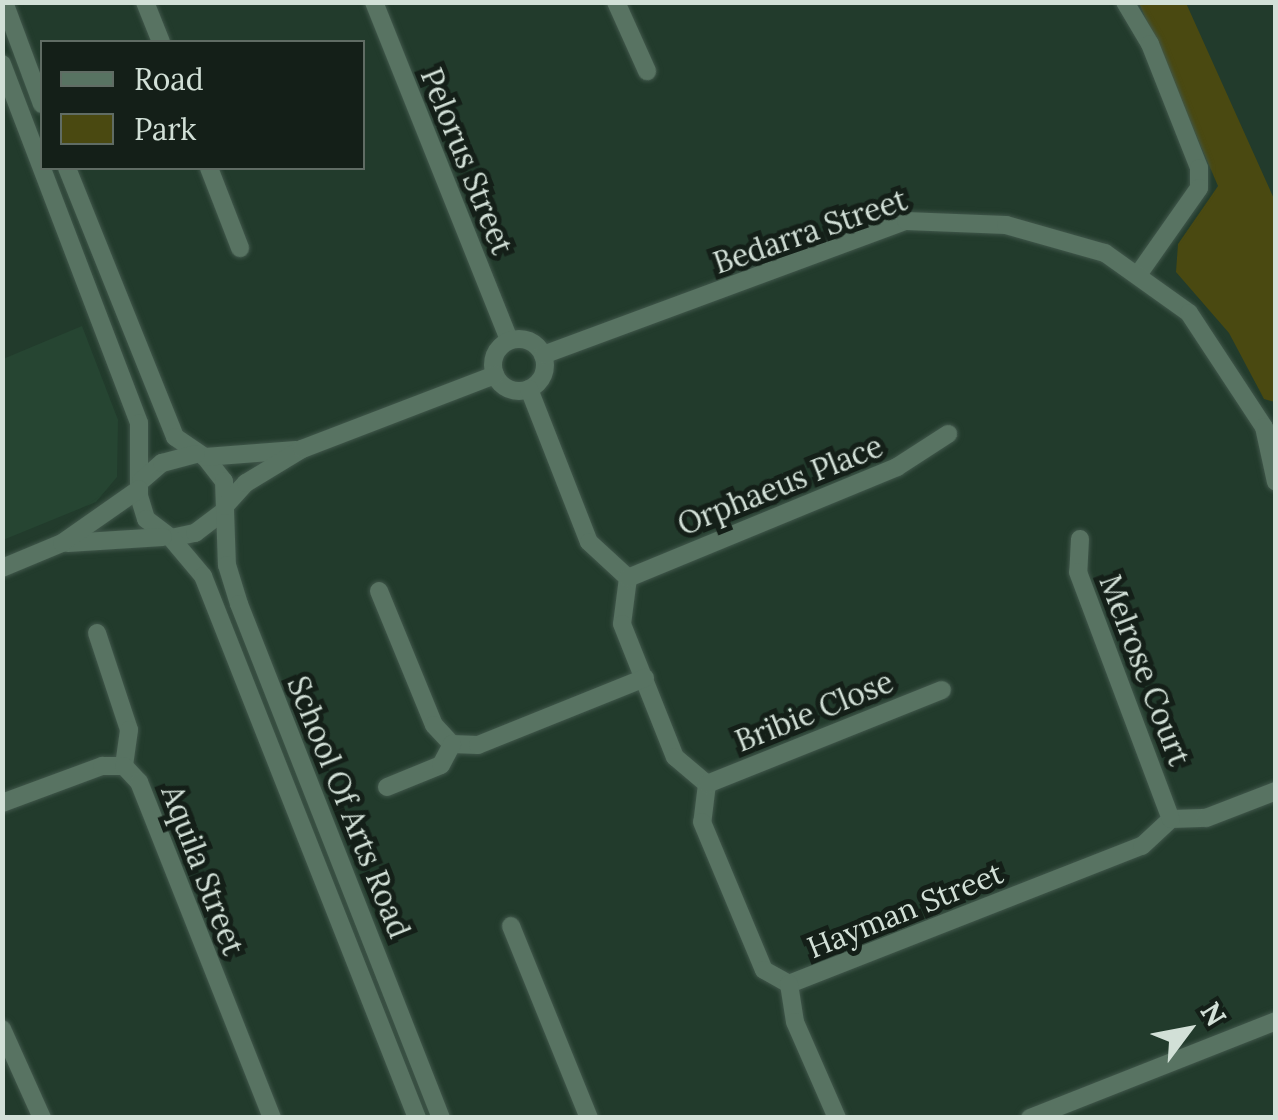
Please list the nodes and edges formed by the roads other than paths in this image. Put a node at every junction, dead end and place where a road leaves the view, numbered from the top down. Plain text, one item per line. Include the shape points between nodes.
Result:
1 (4, 2) edge
2 (145, 2) edge
3 (374, 2) edge
4 (616, 2) edge
5 (1125, 2) edge
6 (160, 40) edge
7 (2, 64) edge
8 (647, 71) dead end
9 (40, 99) edge
10 (40, 161) edge
11 (43, 170) edge
12 (68, 170) edge
13 (210, 170) edge
14 (240, 248) dead end
15 (1140, 272) junction
16 (509, 340) junction
17 (543, 355) junction
18 (495, 375) junction
19 (528, 389) junction
20 (1270, 424) edge
21 (948, 434) dead end
22 (302, 449) junction
23 (200, 455) junction
24 (1276, 482) edge
25 (140, 485) junction
26 (224, 509) junction
27 (167, 538) junction
28 (1080, 539) dead end
29 (62, 543) junction
30 (2, 568) edge
31 (628, 578) junction
32 (379, 592) dead end
33 (97, 632) dead end
34 (645, 678) junction
35 (942, 690) dead end
36 (452, 744) junction
37 (124, 766) junction
38 (707, 784) junction
39 (388, 787) dead end
40 (1276, 791) edge
41 (2, 803) edge
42 (1171, 819) junction
43 (511, 926) dead end
44 (788, 984) junction
45 (1276, 1020) edge
46 (2, 1028) edge
47 (42, 1118) edge
48 (272, 1118) edge
49 (417, 1118) edge
50 (441, 1118) edge
51 (589, 1118) edge
52 (838, 1118) edge
53 (1030, 1118) edge

1 - 9 street
2 - 6 street
3 - 16 street, Pelorus Street
4 - 8 street
5 - 15 street via 1150,44 1199,168 1199,188
7 - 10 street
11 - 25 street via 139,423
12 - 23 street via 175,437
13 - 14 street
15 - 17 street, Bedarra Street via 1105,252 1006,225 906,221
15 - 20 street, Bedarra Street via 1189,313
16 - 17 street via 533,342
16 - 18 street via 493,358
17 - 19 street via 541,379
18 - 19 street via 512,390
18 - 22 street
19 - 31 street via 589,542
20 - 24 street, Bedarra Street
21 - 31 street, Orphaeus Place via 898,467
22 - 23 street
22 - 26 street via 246,483
23 - 25 street via 162,462
23 - 26 street via 224,481
25 - 27 street via 146,520
25 - 29 street
26 - 27 street via 195,533
26 - 50 street, School Of Arts Road via 227,565 239,604
27 - 29 street
27 - 49 street, School Of Arts Road via 202,576
28 - 42 street, Melrose Court via 1078,572
29 - 30 street
31 - 34 street via 622,624
32 - 36 street via 434,725
33 - 37 street via 129,730
34 - 36 street via 478,745
34 - 38 street via 675,757
35 - 38 street, Bribie Close
36 - 39 street via 441,765
37 - 41 street, Aquila Street via 102,766
37 - 48 street, Aquila Street via 139,782
38 - 44 street, Hayman Street via 702,822 764,970
40 - 42 street via 1206,818
42 - 44 street, Hayman Street via 1142,846
43 - 51 street
44 - 52 street via 795,1022
45 - 53 street
46 - 47 street

